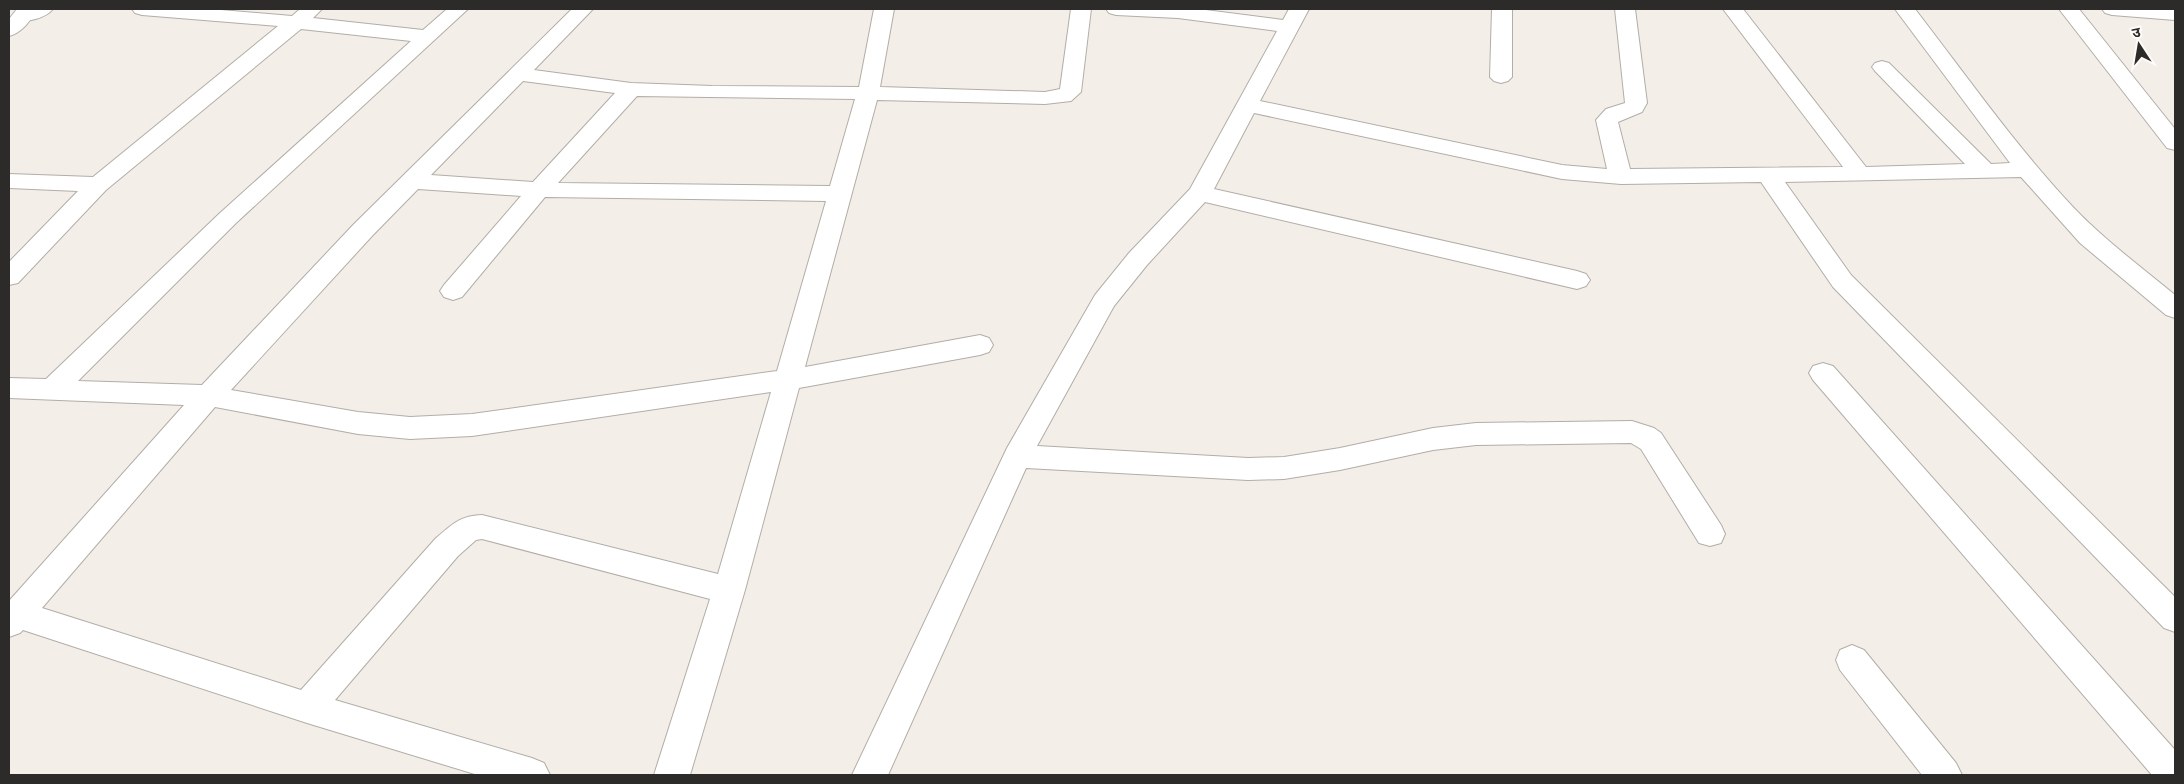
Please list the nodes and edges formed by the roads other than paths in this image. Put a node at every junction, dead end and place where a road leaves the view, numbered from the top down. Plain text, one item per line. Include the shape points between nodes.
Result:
1 (43, 9) edge
2 (153, 9) edge
3 (458, 9) edge
4 (583, 9) edge
5 (884, 9) edge
6 (1080, 9) edge
7 (1116, 9) edge
8 (1502, 9) edge
9 (1625, 9) edge
10 (1733, 9) edge
11 (1905, 9) edge
12 (2069, 9) edge
13 (2112, 9) edge
14 (25, 12) edge
15 (2175, 14) edge
16 (304, 15) edge
17 (1295, 18) edge
18 (9, 30) edge
19 (427, 37) junction
20 (1882, 67) dead end
21 (516, 74) junction
22 (1501, 77) dead end
23 (631, 89) junction
24 (868, 93) junction
25 (1247, 105) junction
26 (2175, 143) edge
27 (1985, 170) junction
28 (2028, 170) junction
29 (1860, 174) junction
30 (1768, 175) junction
31 (1621, 176) junction
32 (9, 181) edge
33 (412, 181) junction
34 (98, 185) junction
35 (539, 190) junction
36 (1200, 192) junction
37 (840, 194) junction
38 (9, 277) edge
39 (1577, 280) dead end
40 (453, 291) dead end
41 (2175, 309) edge
42 (980, 345) dead end
43 (1823, 373) dead end
44 (787, 380) junction
45 (52, 390) junction
46 (12, 393) edge
47 (209, 396) junction
48 (1017, 456) junction
49 (1710, 534) dead end
50 (728, 590) junction
51 (2175, 618) edge
52 (13, 619) edge
53 (1852, 660) dead end
54 (307, 708) junction
55 (532, 775) edge
56 (672, 775) edge
57 (870, 775) edge
58 (1944, 775) edge
59 (2174, 775) edge

1 - 14 street
2 - 16 street
3 - 19 street
4 - 21 street
5 - 24 street
6 - 24 street via 1070,92 1063,96
7 - 17 street
8 - 22 street
9 - 31 street via 1636,103 1606,120
10 - 29 street
11 - 28 street
12 - 26 street
13 - 15 street
14 - 18 street
16 - 19 street
16 - 34 street
17 - 25 street
19 - 45 street via 228,218
20 - 27 street
21 - 23 street
21 - 33 street
23 - 24 street
23 - 35 street
24 - 37 street
25 - 31 street via 1562,172
25 - 36 street
27 - 28 street
27 - 29 street
28 - 41 street via 2089,237
29 - 30 street
30 - 31 street
30 - 51 street via 1842,280
32 - 34 street
33 - 35 street
33 - 47 street
34 - 38 street
35 - 37 street
35 - 40 street
36 - 39 street
36 - 48 street via 1104,301
37 - 44 street
42 - 44 street
43 - 59 street
44 - 47 street via 472,425 410,428 358,423
44 - 50 street
45 - 46 street
45 - 47 street
47 - 52 street
48 - 49 street via 1275,468 1340,459 1433,438 1476,434 1632,432 1651,442
48 - 57 street
50 - 54 street via 482,527 469,528 447,547
50 - 56 street
52 - 54 street
53 - 58 street
54 - 55 street

